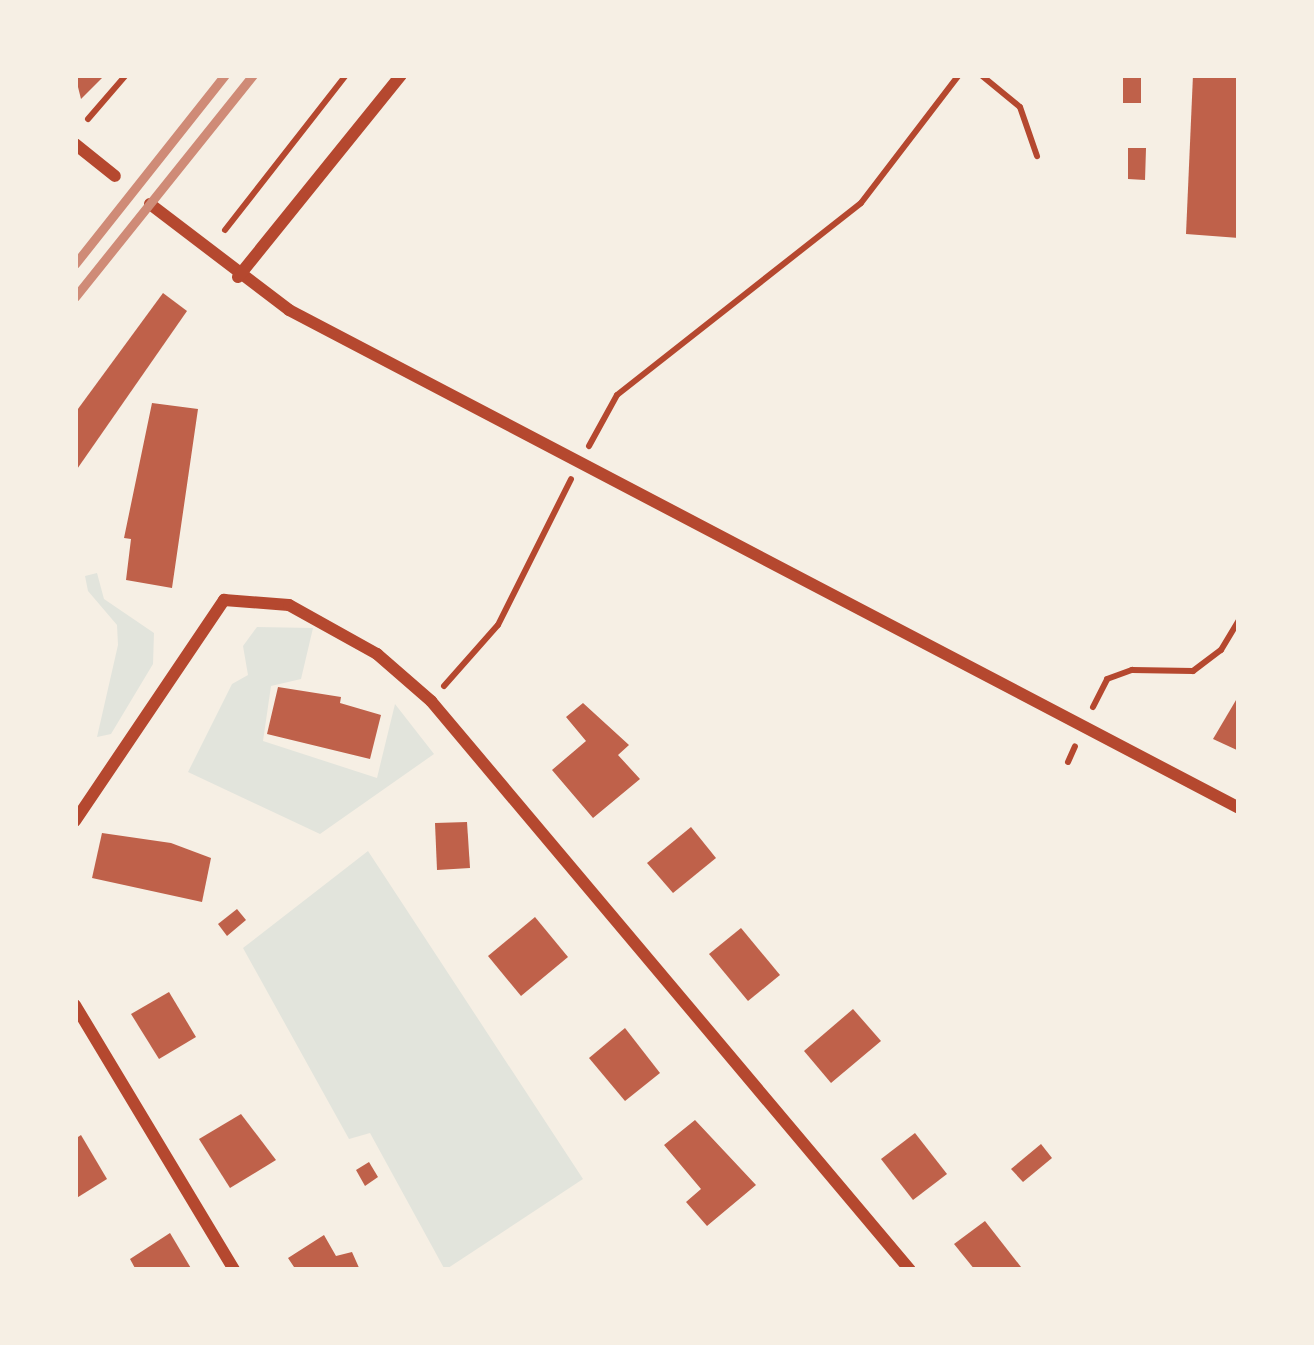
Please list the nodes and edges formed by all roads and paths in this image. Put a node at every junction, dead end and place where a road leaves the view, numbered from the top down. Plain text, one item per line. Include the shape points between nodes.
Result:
1 (126, 75) edge
2 (346, 75) edge
3 (401, 75) edge
4 (959, 75) edge
5 (981, 75) edge
6 (88, 118) dead end
7 (75, 144) edge
8 (1037, 156) dead end
9 (115, 176) dead end
10 (150, 204) dead end
11 (225, 230) dead end
12 (238, 277) junction
13 (580, 460) junction
14 (1239, 620) edge
15 (431, 701) junction
16 (1082, 728) junction
17 (1068, 762) dead end
18 (1239, 808) edge
19 (75, 821) edge
20 (75, 1005) edge
21 (234, 1270) edge
22 (910, 1270) edge

1 - 6 path
2 - 11 path
3 - 12 street
4 - 13 path via 861,202 617,395
5 - 8 path via 1020,107
7 - 9 street
10 - 12 street
12 - 13 street
13 - 15 path via 498,625
13 - 16 street
14 - 16 path via 1193,671 1132,670 1107,679
15 - 19 street via 376,654 289,605 224,600
15 - 22 street
16 - 17 path
16 - 18 street
20 - 21 street

